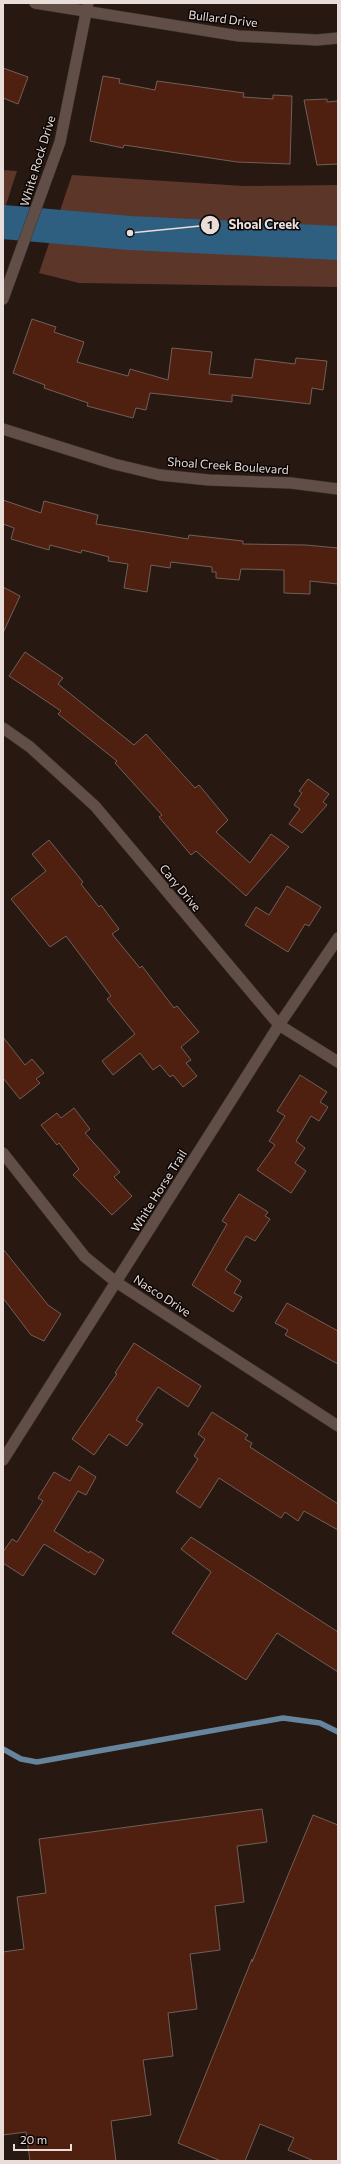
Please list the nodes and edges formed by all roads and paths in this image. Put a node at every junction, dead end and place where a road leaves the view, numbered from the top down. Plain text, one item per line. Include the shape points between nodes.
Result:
1 (35, 3) edge
2 (87, 8) edge
3 (338, 38) edge
4 (3, 299) edge
5 (3, 428) edge
6 (338, 489) edge
7 (3, 728) edge
8 (338, 938) edge
9 (279, 1025) junction
10 (338, 1062) edge
11 (3, 1153) edge
12 (116, 1282) junction
13 (338, 1426) edge
14 (3, 1460) edge

1 - 2 street, Bullard Drive
2 - 3 street, Bullard Drive via 239,36 317,40
2 - 4 street, White Rock Drive via 60,142
5 - 6 street, Shoal Creek Boulevard via 114,464 160,475 209,480 292,483
7 - 9 street, Cary Drive via 30,747 95,806
8 - 9 street, White Horse Trail
9 - 10 street, Cary Drive
9 - 12 street, White Horse Trail
11 - 12 street, Nasco Drive via 85,1257
12 - 13 street, Nasco Drive
12 - 14 street, White Horse Trail

